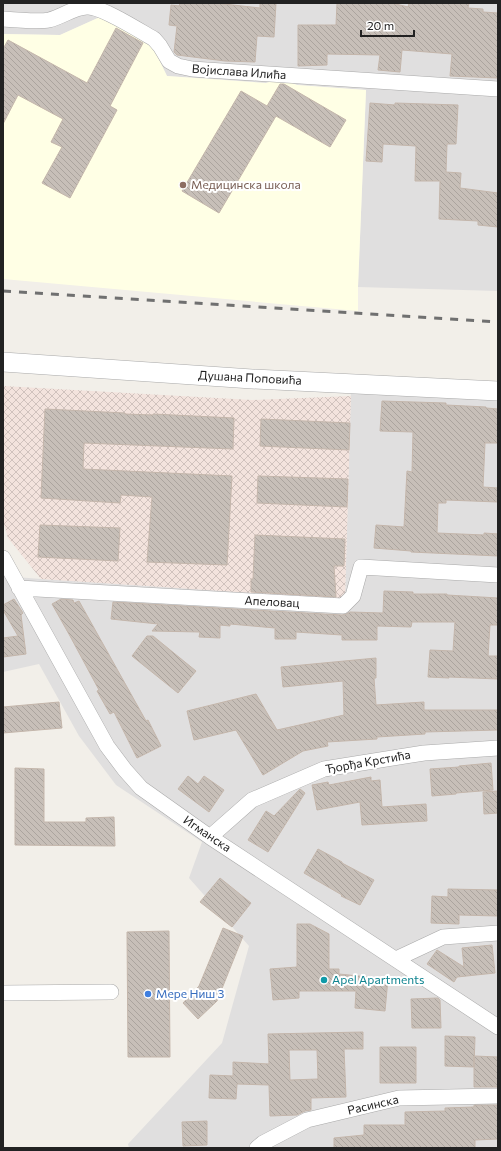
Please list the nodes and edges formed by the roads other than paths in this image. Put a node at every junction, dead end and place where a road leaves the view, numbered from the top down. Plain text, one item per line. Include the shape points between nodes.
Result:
1 (3, 19) edge
2 (498, 89) edge
3 (3, 362) edge
4 (498, 391) edge
5 (3, 558) edge
6 (498, 575) edge
7 (19, 588) junction
8 (498, 748) edge
9 (210, 836) junction
10 (498, 933) edge
11 (396, 960) junction
12 (111, 992) dead end
13 (3, 993) edge
14 (498, 1027) edge
15 (498, 1096) edge
16 (257, 1148) edge

1 - 2 street, Војислава Илића via 47,21 88,6 154,38 169,61 192,69
3 - 4 street, Душана Поповића via 252,379
5 - 7 street, Игманска
6 - 7 street, Апеловац via 361,567 353,596 343,606
7 - 9 street, Игманска via 106,746 141,788
8 - 9 street, Ђорђа Крстића via 424,753 324,769 252,800
9 - 11 street, Игманска
10 - 11 street via 443,937
11 - 14 street, Игманска
12 - 13 street
15 - 16 street, Расинска via 399,1098 307,1120

